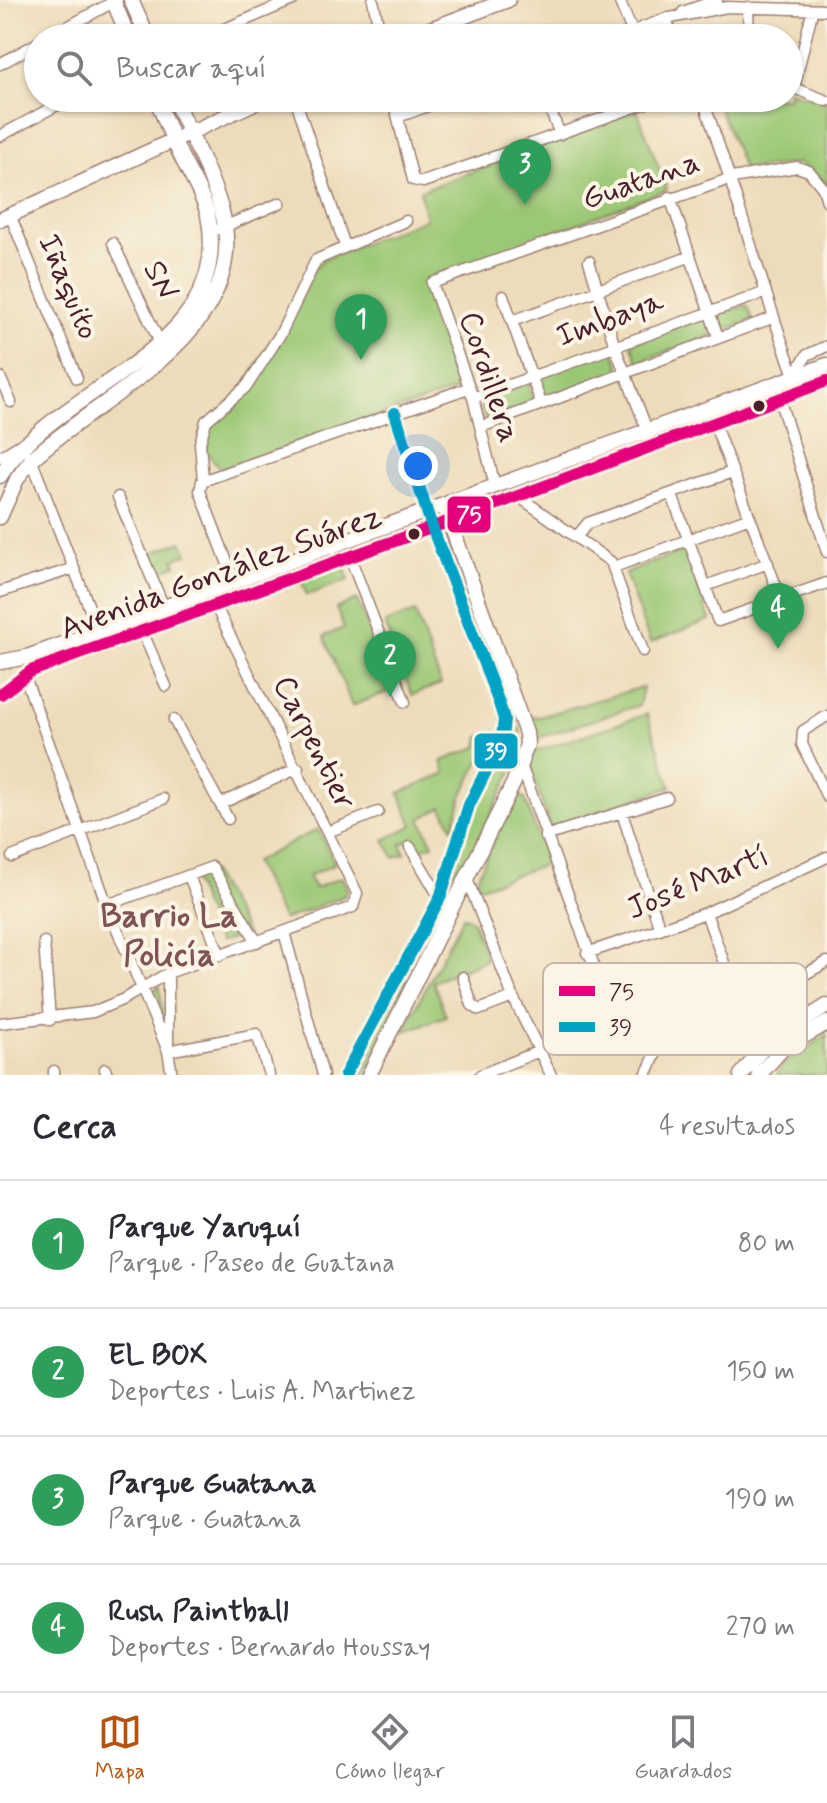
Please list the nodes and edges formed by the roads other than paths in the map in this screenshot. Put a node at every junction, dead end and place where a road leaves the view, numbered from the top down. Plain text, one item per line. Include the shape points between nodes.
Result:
1 (131, 0) edge
2 (293, 0) edge
3 (373, 0) edge
4 (508, 0) edge
5 (619, 0) edge
6 (717, 0) edge
7 (114, 1) edge
8 (764, 3) edge
9 (748, 7) junction
10 (827, 10) edge
11 (812, 12) junction
12 (665, 19) junction
13 (72, 24) edge
14 (123, 24) edge
15 (142, 24) edge
16 (236, 24) edge
17 (378, 24) edge
18 (444, 24) edge
19 (629, 24) edge
20 (651, 24) edge
21 (668, 24) edge
22 (749, 24) edge
23 (803, 45) edge
24 (24, 51) edge
25 (0, 64) edge
26 (803, 91) edge
27 (827, 101) edge
28 (44, 112) edge
29 (162, 112) edge
30 (180, 112) edge
31 (233, 112) edge
32 (300, 112) edge
33 (397, 112) edge
34 (412, 112) edge
35 (551, 112) edge
36 (621, 112) edge
37 (707, 112) edge
38 (398, 117) junction
39 (189, 131) junction
40 (560, 134) junction
41 (0, 136) edge
42 (173, 138) junction
43 (732, 178) junction
44 (670, 197) junction
45 (827, 201) edge
46 (280, 203) dead end
47 (5, 218) edge
48 (406, 221) dead end
49 (224, 227) junction
50 (209, 233) junction
51 (113, 243) dead end
52 (345, 246) junction
53 (689, 257) junction
54 (589, 261) dead end
55 (432, 283) joint
56 (598, 290) junction
57 (766, 292) junction
58 (503, 296) dead end
59 (710, 311) junction
60 (772, 318) junction
61 (512, 321) junction
62 (718, 337) junction
63 (160, 343) junction
64 (614, 344) junction
65 (827, 346) edge
66 (827, 365) edge
67 (626, 372) junction
68 (531, 376) junction
69 (0, 377) edge
70 (77, 378) dead end
71 (827, 381) edge
72 (797, 383) junction
73 (470, 393) junction
74 (779, 398) junction
75 (11, 402) dead end
76 (541, 403) junction
77 (395, 413) junction
78 (714, 423) junction
79 (481, 427) junction
80 (646, 428) junction
81 (26, 441) junction
82 (652, 444) junction
83 (0, 457) edge
84 (31, 460) junction
85 (732, 472) junction
86 (0, 476) edge
87 (203, 480) junction
88 (495, 486) junction
89 (672, 495) junction
90 (518, 496) junction
91 (118, 497) dead end
92 (436, 507) junction
93 (0, 517) edge
94 (750, 517) junction
95 (449, 521) junction
96 (432, 527) junction
97 (577, 536) junction
98 (690, 539) junction
99 (827, 552) edge
100 (350, 557) junction
101 (768, 563) junction
102 (614, 567) junction
103 (72, 569) junction
104 (234, 580) junction
105 (827, 583) edge
106 (706, 586) junction
107 (0, 592) edge
108 (781, 599) junction
109 (215, 605) junction
110 (164, 606) junction
111 (170, 621) junction
112 (98, 630) junction
113 (142, 631) junction
114 (643, 651) dead end
115 (0, 662) edge
116 (0, 669) edge
117 (24, 674) junction
118 (497, 679) junction
119 (166, 686) dead end
120 (0, 695) edge
121 (405, 702) dead end
122 (827, 716) edge
123 (174, 720) dead end
124 (521, 765) junction
125 (298, 768) junction
126 (827, 797) edge
127 (667, 798) dead end
128 (163, 799) dead end
129 (220, 804) junction
130 (378, 812) dead end
131 (622, 813) junction
132 (228, 819) dead end
133 (80, 831) junction
134 (330, 831) junction
135 (545, 836) junction
136 (410, 847) dead end
137 (12, 857) dead end
138 (827, 857) edge
139 (189, 876) junction
140 (467, 879) junction
141 (440, 898) junction
142 (107, 905) junction
143 (706, 913) junction
144 (660, 929) junction
145 (284, 932) junction
146 (44, 942) dead end
147 (257, 942) junction
148 (587, 953) junction
149 (220, 955) junction
150 (827, 962) edge
151 (591, 963) edge
152 (723, 963) edge
153 (168, 973) junction
154 (807, 973) edge
155 (463, 977) dead end
156 (141, 990) junction
157 (513, 997) junction
158 (827, 1006) edge
159 (807, 1016) edge
160 (50, 1020) junction
161 (0, 1023) edge
162 (827, 1023) edge
163 (807, 1035) edge
164 (543, 1046) edge
165 (536, 1049) junction
166 (168, 1051) junction
167 (655, 1055) edge
168 (756, 1055) edge
169 (777, 1055) edge
170 (172, 1075) edge
171 (269, 1075) edge
172 (323, 1075) edge
173 (345, 1075) edge
174 (369, 1075) edge
175 (480, 1075) edge
176 (551, 1075) edge
177 (646, 1075) edge
178 (741, 1075) edge
179 (759, 1075) edge

1 - 15 main road
2 - 16 street
3 - 17 street
4 - 18 main road
5 - 19 street
6 - 12 street
7 - 13 street
7 - 14 main road
8 - 9 street
8 - 11 street
9 - 12 street
9 - 22 street
10 - 11 street
11 - 23 street
12 - 20 street
12 - 21 street
24 - 25 street
26 - 27 street
28 - 41 street
29 - 42 main road
30 - 39 main road
31 - 39 main road
32 - 52 street
33 - 38 street
34 - 38 street
35 - 40 street
36 - 40 street
37 - 43 street
38 - 40 street via 413,180 423,182
39 - 42 main road
39 - 49 main road
42 - 47 main road
42 - 50 main road via 205,206
43 - 44 street, Guatana
43 - 45 street, Guatana via 797,167 809,171
43 - 57 street
44 - 53 street
44 - 55 street, Guatana
46 - 49 street
47 - 70 street, Iñaquito
48 - 52 street
49 - 50 street
49 - 84 main road via 219,281 193,330
50 - 63 main road via 208,268 199,299
51 - 63 street, SN
52 - 87 street via 316,260 281,333 247,386 206,421 200,443
53 - 56 street
53 - 59 street
54 - 56 street
55 - 73 street, Cordillera
56 - 61 street
56 - 64 street
57 - 59 street, Imbaya
57 - 60 street
58 - 61 street
59 - 62 street
59 - 64 street, Imbaya
60 - 62 street
60 - 72 street
61 - 68 street
62 - 67 street
63 - 81 main road
64 - 67 street
64 - 68 street, Imbaya
65 - 72 street via 807,355
66 - 72 main road, Avenida González Suárez
67 - 76 street
67 - 80 street
68 - 73 street, Imbaya
68 - 76 street
69 - 75 street
71 - 72 main road, Avenida González Suárez
72 - 74 main road, Avenida González Suárez
72 - 80 main road, Avenida González Suárez
73 - 77 street, Imbaya
73 - 79 street, Cordillera
74 - 78 main road, Avenida González Suárez
74 - 99 street
76 - 79 street
77 - 87 street, Imbaya
77 - 92 street
78 - 82 main road, Avenida González Suárez
78 - 85 street
79 - 88 street, Cordillera
80 - 82 street
80 - 88 main road, Avenida González Suárez
81 - 83 street
81 - 84 street
81 - 86 main road
82 - 90 main road, Avenida González Suárez
84 - 93 main road
84 - 103 street
85 - 89 street
85 - 94 street
87 - 104 street via 200,491
88 - 92 main road, Avenida González Suárez
89 - 97 street via 588,523
89 - 98 street
90 - 95 main road, Avenida González Suárez
90 - 97 street
91 - 110 street
92 - 95 main road
92 - 96 main road
92 - 104 main road, Avenida González Suárez
94 - 98 street
94 - 101 street
95 - 96 main road, Avenida González Suárez
95 - 118 main road
96 - 100 main road, Avenida González Suárez
96 - 118 main road
97 - 102 street
98 - 102 street
98 - 106 street
100 - 109 main road, Avenida González Suárez
100 - 121 street
101 - 106 street
101 - 108 street
102 - 114 street
103 - 107 street
103 - 112 street
104 - 110 main road, Avenida González Suárez
105 - 108 street
106 - 108 street via 718,621
109 - 111 main road, Avenida González Suárez
109 - 125 street, Carpentier
110 - 111 street
110 - 112 main road, Avenida González Suárez
111 - 113 main road, Avenida González Suárez
112 - 115 main road, Avenida González Suárez
113 - 117 main road, Avenida González Suárez
113 - 119 street
116 - 120 main road
117 - 120 main road, Avenida González Suárez
117 - 133 street
118 - 124 main road via 526,733
118 - 141 main road via 504,733 469,805
122 - 126 street via 803,731 802,744
123 - 129 street
124 - 135 street
124 - 140 main road
125 - 129 street
125 - 134 street, Carpentier
127 - 131 street
128 - 133 street
129 - 132 street
130 - 134 street
131 - 135 street
131 - 144 street
133 - 137 street
133 - 142 street
134 - 145 street, Carpentier via 357,893 353,907
135 - 148 street
136 - 141 street
138 - 143 street, José Martí
139 - 142 street
139 - 147 street via 212,867
139 - 149 street
140 - 157 street
140 - 174 main road
141 - 173 main road
142 - 156 street
143 - 144 street, José Martí
143 - 152 street
144 - 148 street, José Martí
145 - 147 street
145 - 172 street
146 - 160 street
147 - 149 street
148 - 151 street
149 - 153 street
150 - 154 street
153 - 156 street
153 - 166 street
155 - 157 street via 472,1005 479,1010
156 - 160 street via 93,1012
156 - 166 street
157 - 165 street
158 - 159 main road
160 - 161 street
162 - 163 main road
164 - 165 street
165 - 175 street
165 - 176 street
166 - 170 street
166 - 171 street via 257,1034
167 - 177 street
168 - 178 main road
169 - 179 main road

